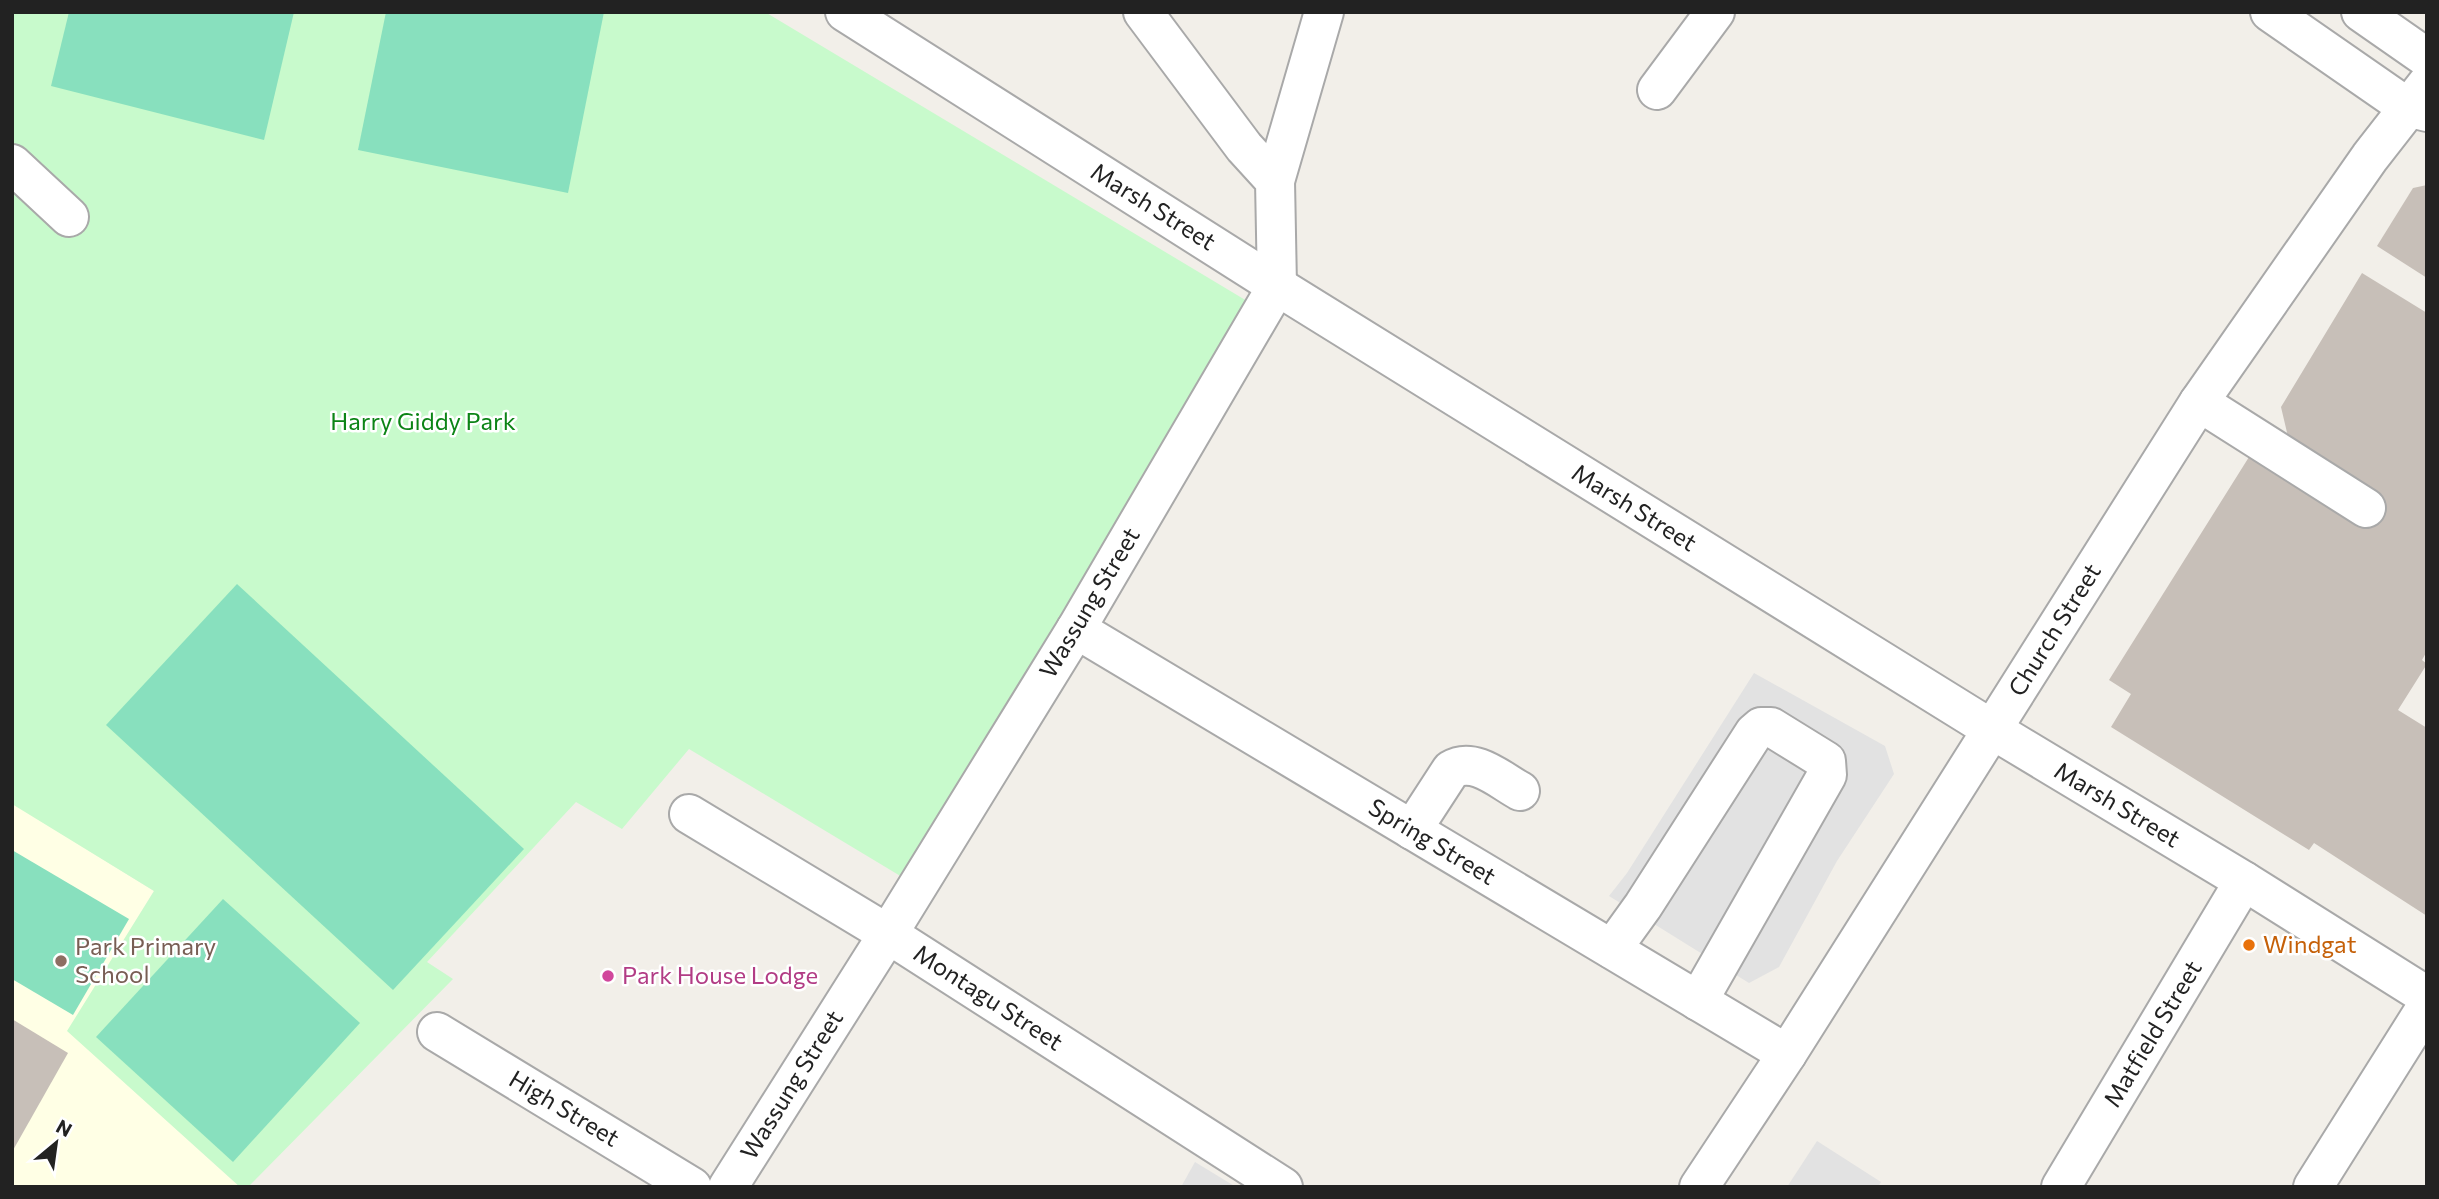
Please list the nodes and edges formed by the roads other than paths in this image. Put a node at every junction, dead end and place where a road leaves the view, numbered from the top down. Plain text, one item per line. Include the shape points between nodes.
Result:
1 (845, 12) edge
2 (1143, 12) edge
3 (1324, 12) edge
4 (1715, 12) edge
5 (2270, 12) edge
6 (2361, 12) edge
7 (2427, 58) edge
8 (1657, 90) dead end
9 (2420, 101) edge
10 (12, 164) edge
11 (1275, 181) junction
12 (69, 217) dead end
13 (1277, 286) junction
14 (2199, 402) junction
15 (2366, 509) dead end
16 (1076, 629) junction
17 (1993, 730) junction
18 (1520, 791) dead end
19 (689, 814) dead end
20 (1412, 830) junction
21 (2244, 881) junction
22 (888, 934) junction
23 (1612, 949) junction
24 (2427, 996) edge
25 (1698, 1001) junction
26 (2427, 1006) edge
27 (437, 1032) dead end
28 (1787, 1054) junction
29 (692, 1187) edge
30 (728, 1187) edge
31 (1283, 1187) edge
32 (1699, 1187) edge
33 (2062, 1187) edge
34 (2313, 1187) edge

1 - 13 street, Marsh Street
2 - 11 street via 1244,147
3 - 11 street
4 - 8 street
5 - 9 street
6 - 7 street
9 - 14 street, Church Street via 2337,202
10 - 12 street
11 - 13 street
13 - 16 street, Wassung Street
13 - 17 street, Marsh Street
14 - 15 street
14 - 17 street, Church Street
16 - 20 street, Spring Street
16 - 22 street, Wassung Street
17 - 21 street, Marsh Street
17 - 28 street, Church Street
18 - 20 street via 1473,765 1457,767
19 - 22 street, Montagu Street
20 - 23 street, Spring Street
21 - 24 street, Marsh Street
21 - 33 street, Matfield Street
22 - 30 street, Wassung Street
22 - 31 street, Montagu Street
23 - 25 street, Spring Street
23 - 25 street via 1754,733 1771,727 1826,761 1828,775
25 - 28 street, Spring Street
26 - 34 street
27 - 29 street, High Street
28 - 32 street, Church Street

